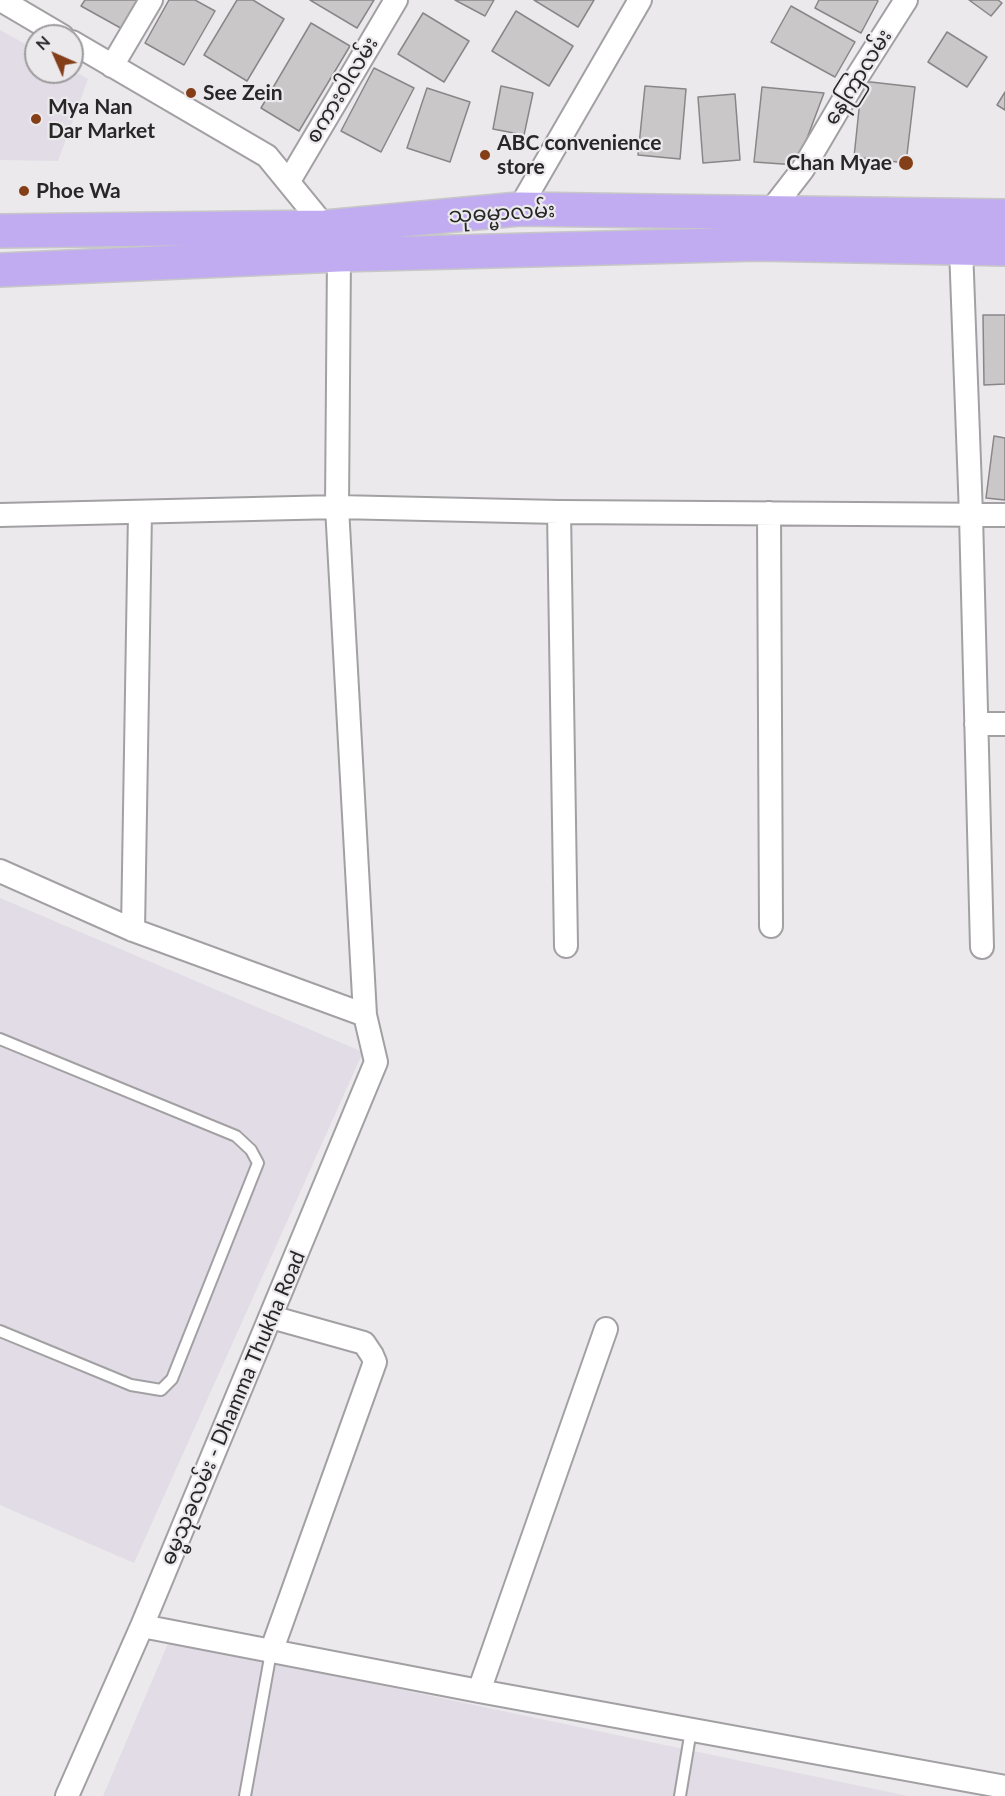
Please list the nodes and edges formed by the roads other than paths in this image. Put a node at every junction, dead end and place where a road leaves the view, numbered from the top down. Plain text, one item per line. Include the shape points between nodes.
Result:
1 (1, 0) edge
2 (151, 0) edge
3 (396, 0) edge
4 (640, 0) edge
5 (906, 0) edge
6 (42, 24) edge
7 (84, 49) edge
8 (112, 66) junction
9 (289, 181) junction
10 (519, 209) junction
11 (769, 213) junction
12 (1005, 216) edge
13 (0, 231) edge
14 (332, 241) junction
15 (961, 248) junction
16 (1005, 249) edge
17 (0, 270) edge
18 (337, 507) junction
19 (140, 512) junction
20 (559, 512) junction
21 (769, 513) junction
22 (0, 515) edge
23 (971, 515) junction
24 (1005, 515) edge
25 (976, 724) junction
26 (1005, 724) edge
27 (0, 871) edge
28 (771, 926) dead end
29 (134, 930) junction
30 (566, 946) dead end
31 (982, 947) dead end
32 (365, 1015) junction
33 (0, 1040) edge
34 (271, 1317) junction
35 (606, 1329) dead end
36 (0, 1331) edge
37 (142, 1626) junction
38 (271, 1652) junction
39 (479, 1691) junction
40 (691, 1731) junction
41 (1005, 1787) edge
42 (67, 1796) edge
43 (245, 1796) edge
44 (680, 1796) edge

1 - 6 street
2 - 8 street
3 - 9 street, စကားဝါလမ်း
4 - 10 street
5 - 11 street, နေကြာလမ်း via 803,169
7 - 8 street
8 - 9 street via 267,156
9 - 14 street
10 - 11 main road, သုဓမ္မာလမ်း
10 - 14 main road, သုဓမ္မာလမ်း
11 - 12 main road, သုဓမ္မာလမ်း
13 - 14 main road, သုဓမ္မာလမ်း
14 - 15 main road, သုဓမ္မာလမ်း
14 - 17 main road, သုဓမ္မာလမ်း
14 - 18 street, ဓမ္မသုခလမ်း - Dhamma Thukha Road
15 - 16 main road, သုဓမ္မာလမ်း
15 - 23 street
18 - 19 street
18 - 20 street
18 - 32 street, ဓမ္မသုခလမ်း - Dhamma Thukha Road
19 - 22 street
19 - 29 street
20 - 21 street
20 - 30 street
21 - 23 street
21 - 28 street
23 - 24 street
23 - 25 street
25 - 26 street
25 - 31 street
27 - 29 street
29 - 32 street
32 - 34 street, ဓမ္မသုခလမ်း - Dhamma Thukha Road via 376,1062
33 - 36 lane via 236,1136 252,1150 258,1163 172,1378 161,1390 131,1386
34 - 37 street, ဓမ္မသုခလမ်း - Dhamma Thukha Road
34 - 38 street via 364,1343 375,1362
35 - 39 street
37 - 38 street
37 - 42 street, ဓမ္မသုခလမ်း - Dhamma Thukha Road
38 - 39 street
38 - 43 lane
39 - 40 street
40 - 41 street
40 - 44 lane

